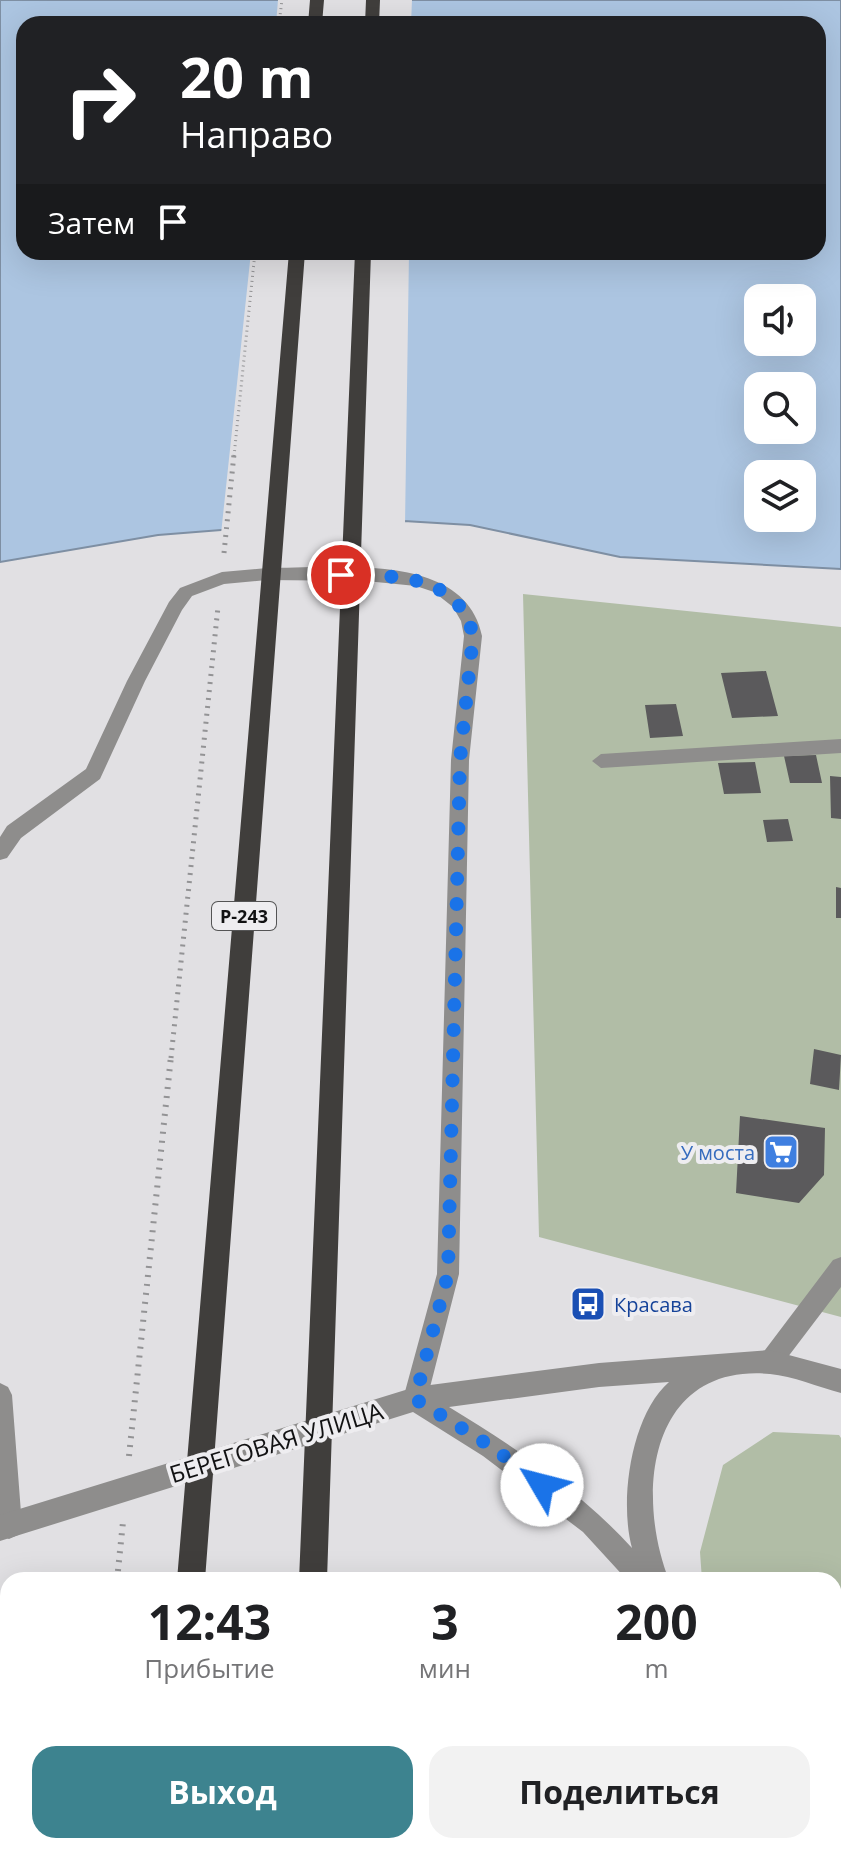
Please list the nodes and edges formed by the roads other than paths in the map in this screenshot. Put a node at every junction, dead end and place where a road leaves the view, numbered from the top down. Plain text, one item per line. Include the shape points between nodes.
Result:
1 (296, 260) edge
2 (363, 260) edge
3 (841, 746) edge
4 (601, 761) dead end
5 (0, 852) edge
6 (841, 1268) edge
7 (770, 1362) junction
8 (724, 1365) junction
9 (841, 1381) edge
10 (0, 1395) edge
11 (415, 1399) junction
12 (5, 1527) edge
13 (192, 1572) edge
14 (313, 1572) edge
15 (637, 1572) edge
16 (653, 1572) edge

1 - 13 highway, Р-243
2 - 14 highway
3 - 4 street
5 - 11 street via 14,832 93,774 136,681 186,592 222,578 366,575 417,580 440,588 459,603 473,636 460,760 448,1274
6 - 7 street
7 - 8 street, БЕРЕГОВАЯ УЛИЦА
7 - 9 street, БЕРЕГОВАЯ УЛИЦА
8 - 11 street, БЕРЕГОВАЯ УЛИЦА
8 - 16 street via 683,1384 660,1411 640,1483 642,1539
10 - 12 street
11 - 12 street, БЕРЕГОВАЯ УЛИЦА
11 - 15 street via 492,1447 592,1523

